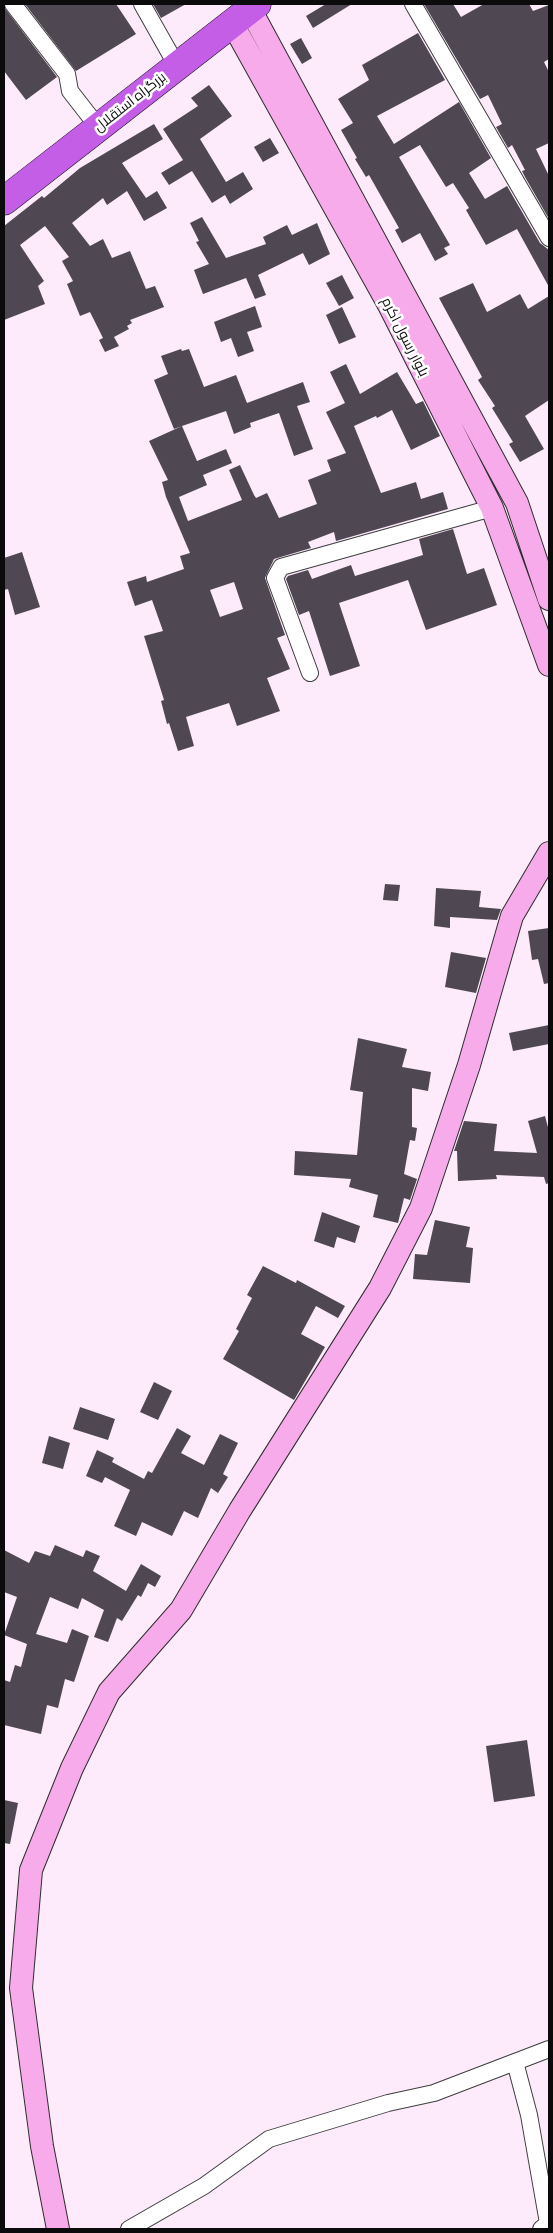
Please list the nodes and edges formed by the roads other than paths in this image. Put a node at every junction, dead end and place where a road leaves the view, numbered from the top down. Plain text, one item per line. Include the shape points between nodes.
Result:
1 (13, 4) edge
2 (142, 4) edge
3 (413, 4) edge
4 (246, 12) edge
5 (177, 66) junction
6 (98, 128) junction
7 (4, 201) edge
8 (549, 238) edge
9 (492, 508) junction
10 (549, 599) edge
11 (549, 665) edge
12 (310, 673) dead end
13 (549, 853) edge
14 (549, 2049) edge
15 (515, 2062) junction
16 (58, 2229) edge
17 (129, 2229) edge
18 (541, 2229) edge

1 - 6 street via 67,74 70,91
2 - 5 street
3 - 8 street
4 - 5 highway, بزرگراه استقلال
4 - 9 street, بلوار رسول اکرم
4 - 10 street, بلوار رسول اکرم via 517,503
5 - 6 highway, بزرگراه استقلال
6 - 7 highway, بزرگراه استقلال
9 - 11 street, بلوار رسول اکرم
9 - 12 street via 281,567 274,578
13 - 16 street via 512,916 469,1065 422,1208 380,1288 181,1610 109,1692 72,1768 31,1870 21,1988 42,2146
14 - 15 street
15 - 17 street via 434,2093 388,2103 269,2139 204,2186
15 - 18 street via 529,2115 548,2223

